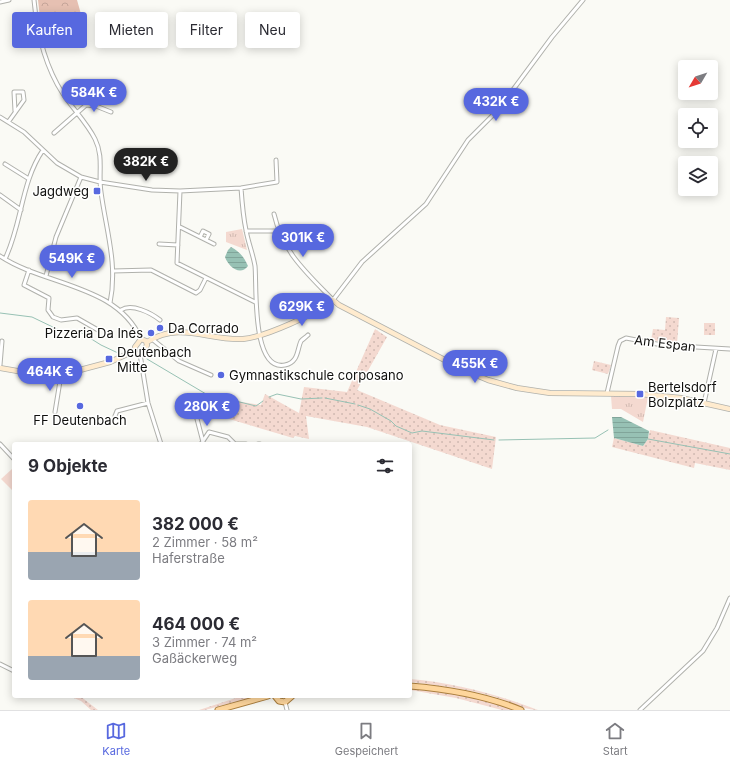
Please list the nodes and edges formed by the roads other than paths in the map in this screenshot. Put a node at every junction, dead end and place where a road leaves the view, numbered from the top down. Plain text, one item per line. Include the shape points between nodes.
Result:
1 (9, 0) edge
2 (34, 0) edge
3 (583, 0) edge
4 (0, 2) edge
5 (15, 111) junction
6 (76, 112) junction
7 (110, 112) dead end
8 (0, 117) edge
9 (10, 122) junction
10 (54, 132) dead end
11 (44, 150) junction
12 (276, 160) dead end
13 (5, 164) dead end
14 (81, 177) junction
15 (29, 178) junction
16 (100, 182) junction
17 (241, 188) junction
18 (180, 191) junction
19 (0, 195) edge
20 (21, 210) junction
21 (274, 214) dead end
22 (180, 227) junction
23 (246, 231) junction
24 (278, 231) junction
25 (200, 237) junction
26 (206, 240) junction
27 (159, 244) dead end
28 (214, 244) dead end
29 (178, 245) junction
30 (0, 256) edge
31 (5, 259) junction
32 (29, 270) junction
33 (113, 271) junction
34 (46, 276) junction
35 (206, 278) junction
36 (333, 300) junction
37 (255, 302) junction
38 (110, 303) junction
39 (121, 310) junction
40 (160, 320) dead end
41 (98, 330) dead end
42 (308, 334) dead end
43 (260, 335) junction
44 (141, 339) junction
45 (2, 341) dead end
46 (149, 341) junction
47 (716, 349) junction
48 (730, 349) edge
49 (134, 351) junction
50 (140, 354) junction
51 (0, 367) edge
52 (61, 375) junction
53 (211, 375) dead end
54 (607, 394) junction
55 (704, 403) junction
56 (148, 404) junction
57 (730, 409) edge
58 (56, 412) dead end
59 (196, 415) dead end
60 (116, 423) dead end
61 (160, 442) edge
62 (202, 442) edge
63 (203, 442) edge
64 (234, 442) edge
65 (0, 444) edge
66 (12, 457) edge
67 (730, 598) edge
68 (0, 664) edge
69 (12, 670) edge
70 (412, 686) edge
71 (261, 698) edge
72 (277, 698) edge
73 (290, 698) edge
74 (285, 702) junction
75 (218, 710) edge
76 (287, 710) edge
77 (521, 710) edge
78 (640, 710) edge

1 - 4 street
2 - 6 street via 36,24 47,60 58,85
3 - 36 street via 498,110 468,140 426,204 362,262
5 - 5 street via 24,100 23,92 14,92
5 - 9 street
6 - 7 street via 86,105
6 - 10 street
6 - 16 street via 95,139 100,151
8 - 9 street
9 - 11 street
11 - 14 street via 57,163
11 - 15 street via 35,162
12 - 17 street via 277,182
13 - 15 street
14 - 16 street
14 - 34 street via 56,237
15 - 20 street
16 - 18 street via 152,190
16 - 33 street via 113,256
17 - 18 street
17 - 23 street
18 - 22 street
19 - 20 street
20 - 31 street via 14,241
21 - 24 street
22 - 25 street
22 - 29 street
23 - 24 street
23 - 37 street via 254,265
24 - 36 street via 299,265
25 - 26 street
25 - 26 street via 203,231 209,234
26 - 28 street
27 - 29 street
29 - 35 street via 177,263
30 - 31 street
31 - 32 street
32 - 34 street
32 - 41 street via 24,286 49,298 50,315 61,320 77,318
33 - 35 street via 151,270 196,293
33 - 38 street
34 - 38 street
35 - 37 street
36 - 43 street via 315,312
36 - 54 street via 464,370 488,380 550,393
37 - 43 street
38 - 39 street
39 - 40 street via 133,308
39 - 44 street via 134,324
42 - 43 street via 301,342 300,350 294,359 285,365 278,364 266,355
43 - 46 street via 236,339 180,332 167,333
44 - 46 street
44 - 49 street
45 - 51 street
46 - 50 street
46 - 53 street via 179,361
47 - 48 street, Am Espan
47 - 54 street, Am Espan via 662,345 626,338 620,341
47 - 55 street, Am Espan
49 - 50 street
49 - 52 street via 110,362
50 - 56 street
51 - 52 street via 46,376
52 - 58 street
54 - 55 street via 659,396
55 - 57 street
56 - 60 street via 117,411
56 - 61 street
59 - 62 street
63 - 64 street via 208,432 228,437
65 - 66 street
67 - 78 street via 717,628 703,651
68 - 69 street
70 - 77 main road via 472,696
71 - 75 main road
72 - 74 main road
73 - 74 main road
74 - 76 street

